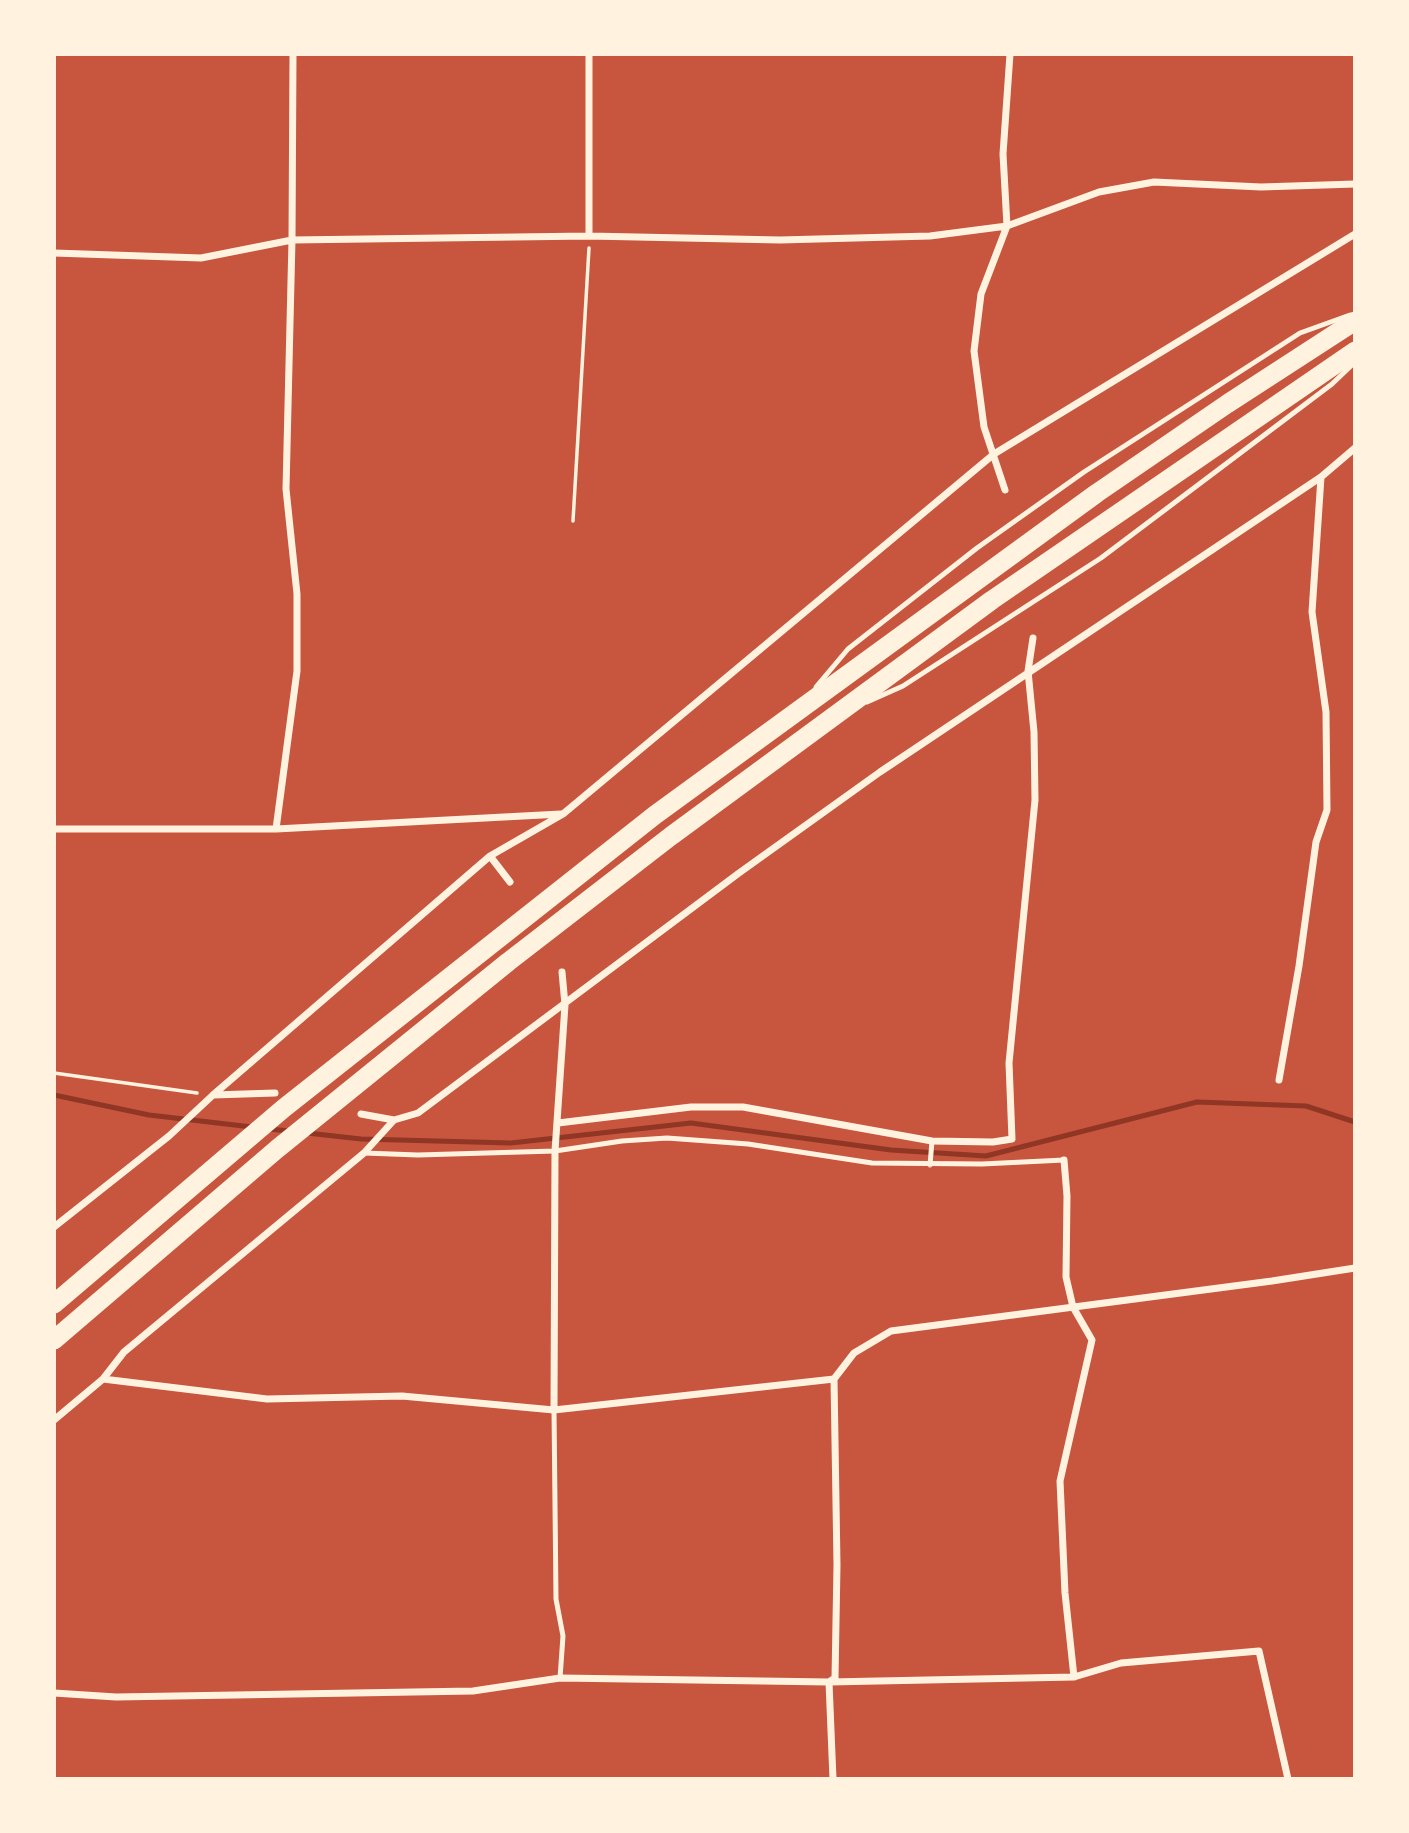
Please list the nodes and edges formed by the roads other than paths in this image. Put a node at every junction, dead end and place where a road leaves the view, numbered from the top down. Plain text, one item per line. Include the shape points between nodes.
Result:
1 (293, 54) edge
2 (589, 54) edge
3 (1010, 54) edge
4 (1355, 184) edge
5 (1007, 226) junction
6 (1355, 234) edge
7 (589, 236) junction
8 (292, 240) junction
9 (54, 253) edge
10 (1355, 313) edge
11 (1355, 321) edge
12 (1355, 351) edge
13 (1355, 362) edge
14 (1355, 448) edge
15 (994, 454) junction
16 (1321, 477) junction
17 (1004, 490) dead end
18 (1033, 638) dead end
19 (1028, 671) junction
20 (794, 714) junction
21 (830, 719) junction
22 (564, 814) junction
23 (276, 829) junction
24 (54, 830) edge
25 (490, 856) junction
26 (510, 882) dead end
27 (562, 972) dead end
28 (565, 1005) junction
29 (1279, 1080) dead end
30 (212, 1095) junction
31 (279, 1100) junction
32 (361, 1114) dead end
33 (394, 1120) junction
34 (558, 1125) junction
35 (932, 1143) junction
36 (556, 1149) junction
37 (367, 1150) junction
38 (1064, 1160) joint
39 (931, 1162) junction
40 (54, 1227) edge
41 (1355, 1268) edge
42 (54, 1304) edge
43 (1073, 1307) junction
44 (54, 1340) edge
45 (103, 1379) junction
46 (834, 1379) junction
47 (554, 1409) junction
48 (54, 1420) edge
49 (1074, 1677) junction
50 (560, 1678) junction
51 (829, 1682) junction
52 (54, 1693) edge
53 (833, 1779) edge
54 (1288, 1779) edge

1 - 8 street
2 - 7 street
3 - 5 street via 1003,154
4 - 5 street via 1261,187 1154,182 1099,192
5 - 7 street via 930,236 780,240
5 - 15 street via 981,294 974,351 984,427
6 - 15 street
7 - 8 street
8 - 9 street via 201,258
8 - 23 street via 286,489 296,594 297,671
10 - 20 lane via 1300,332 1030,510 848,649
11 - 20 highway via 1097,493
12 - 21 highway via 1013,585
13 - 21 lane via 1101,558 902,686
14 - 16 street
15 - 17 street
15 - 22 street
16 - 19 street
16 - 29 street via 1312,612 1326,712 1327,810 1316,842
18 - 19 street
19 - 28 street via 761,857
19 - 35 street via 1035,800 1009,1063 1012,1139
20 - 31 highway
21 - 44 highway via 552,928 277,1149
22 - 23 street
22 - 25 street
23 - 24 street
25 - 26 street
25 - 30 street
27 - 28 street
28 - 33 street via 418,1113
28 - 34 street
30 - 31 street
30 - 40 street via 177,1129
31 - 42 highway via 242,1143
32 - 33 street
33 - 37 street
34 - 35 street via 691,1107 743,1107
34 - 36 street
35 - 39 lane
36 - 37 lane via 418,1155
36 - 39 lane via 667,1138 748,1144 872,1163
36 - 47 street
37 - 45 street via 124,1352
38 - 39 lane
38 - 43 street via 1066,1277
41 - 43 street
43 - 46 street via 891,1331 854,1353
43 - 49 street via 1092,1340 1060,1481
45 - 47 street via 267,1399 402,1396
45 - 48 street
46 - 47 street
46 - 51 street via 835,1678
47 - 50 lane via 556,1599 563,1636
49 - 51 street
49 - 54 street via 1121,1663 1259,1651
50 - 51 street
50 - 52 street via 473,1691 116,1697
51 - 53 street

